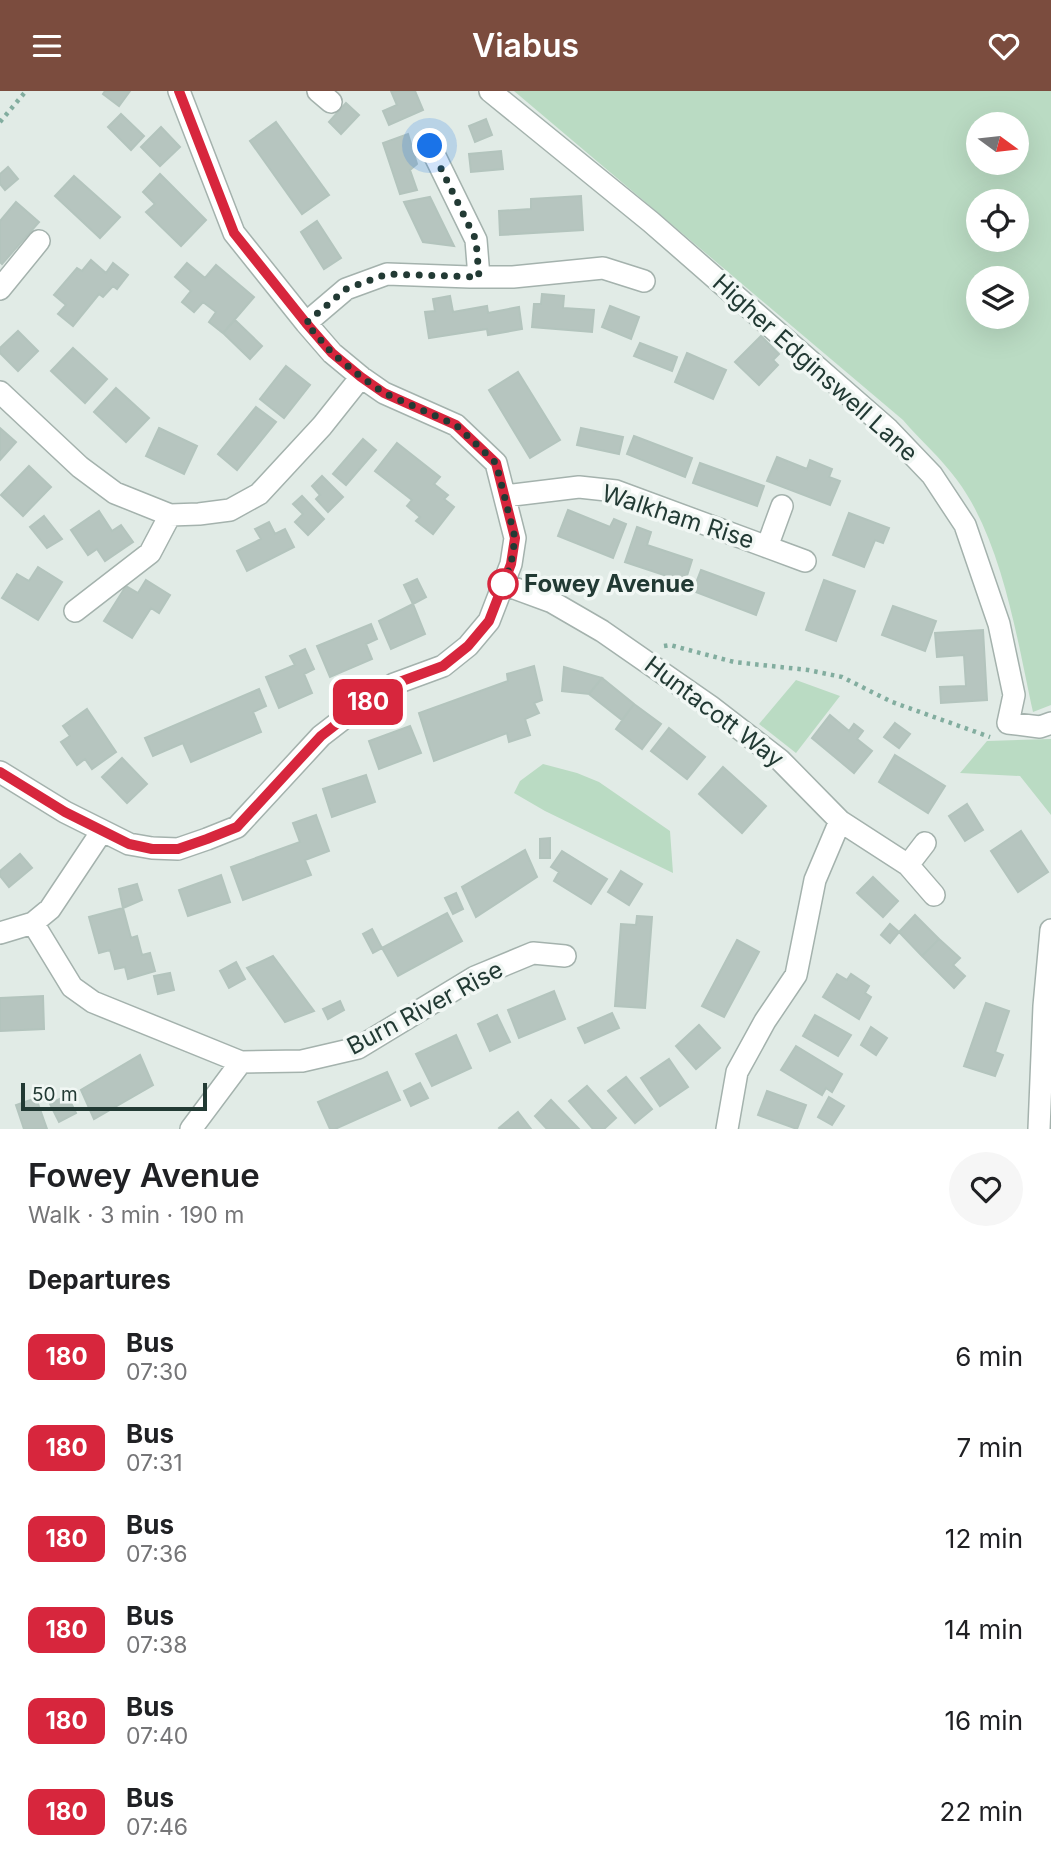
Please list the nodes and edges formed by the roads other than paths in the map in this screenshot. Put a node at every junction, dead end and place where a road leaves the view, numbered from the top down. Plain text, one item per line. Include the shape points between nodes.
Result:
1 (179, 91) edge
2 (490, 91) edge
3 (430, 146) dead end
4 (39, 241) dead end
5 (479, 277) junction
6 (644, 281) dead end
7 (0, 289) edge
8 (306, 323) junction
9 (361, 377) junction
10 (0, 392) edge
11 (505, 496) junction
12 (782, 506) dead end
13 (170, 515) junction
14 (768, 547) junction
15 (805, 561) dead end
16 (503, 584) junction
17 (75, 611) dead end
18 (1051, 723) edge
19 (0, 772) edge
20 (839, 821) junction
21 (102, 831) junction
22 (925, 843) dead end
23 (908, 865) junction
24 (934, 895) dead end
25 (33, 923) junction
26 (1051, 930) edge
27 (0, 933) edge
28 (565, 956) dead end
29 (241, 1062) junction
30 (191, 1129) edge
31 (727, 1129) edge
32 (1039, 1129) edge

1 - 8 street via 234,233
2 - 18 street, Higher Edginswell Lane via 651,222 888,429 932,475 965,525 999,624 1014,695 1008,723 1040,727
3 - 5 street via 476,240
4 - 7 street
5 - 6 street via 603,268
5 - 8 street via 387,274 346,289
8 - 9 street
9 - 11 street via 384,393 456,425 496,463
9 - 13 street via 259,494 230,510
10 - 13 street via 80,467 115,493
11 - 14 street, Walkham Rise via 579,487 616,491
11 - 16 street via 515,538
12 - 14 street, Walkham Rise
13 - 17 street via 150,553
14 - 15 street, Walkham Rise
16 - 20 street, Huntacott Way via 552,602 636,653 780,760
16 - 21 street via 489,621 468,646 443,666 394,684 321,736 237,827 178,849 129,844
19 - 21 street
20 - 23 street, Huntacott Way
20 - 31 street via 815,880 796,975 737,1072
21 - 25 street via 50,909
22 - 23 street
23 - 24 street, Huntacott Way
25 - 27 street
25 - 29 street, Burn River Rise via 72,986 93,1002
26 - 32 street
28 - 29 street, Burn River Rise via 533,953 475,977 358,1048 302,1061
29 - 30 street

